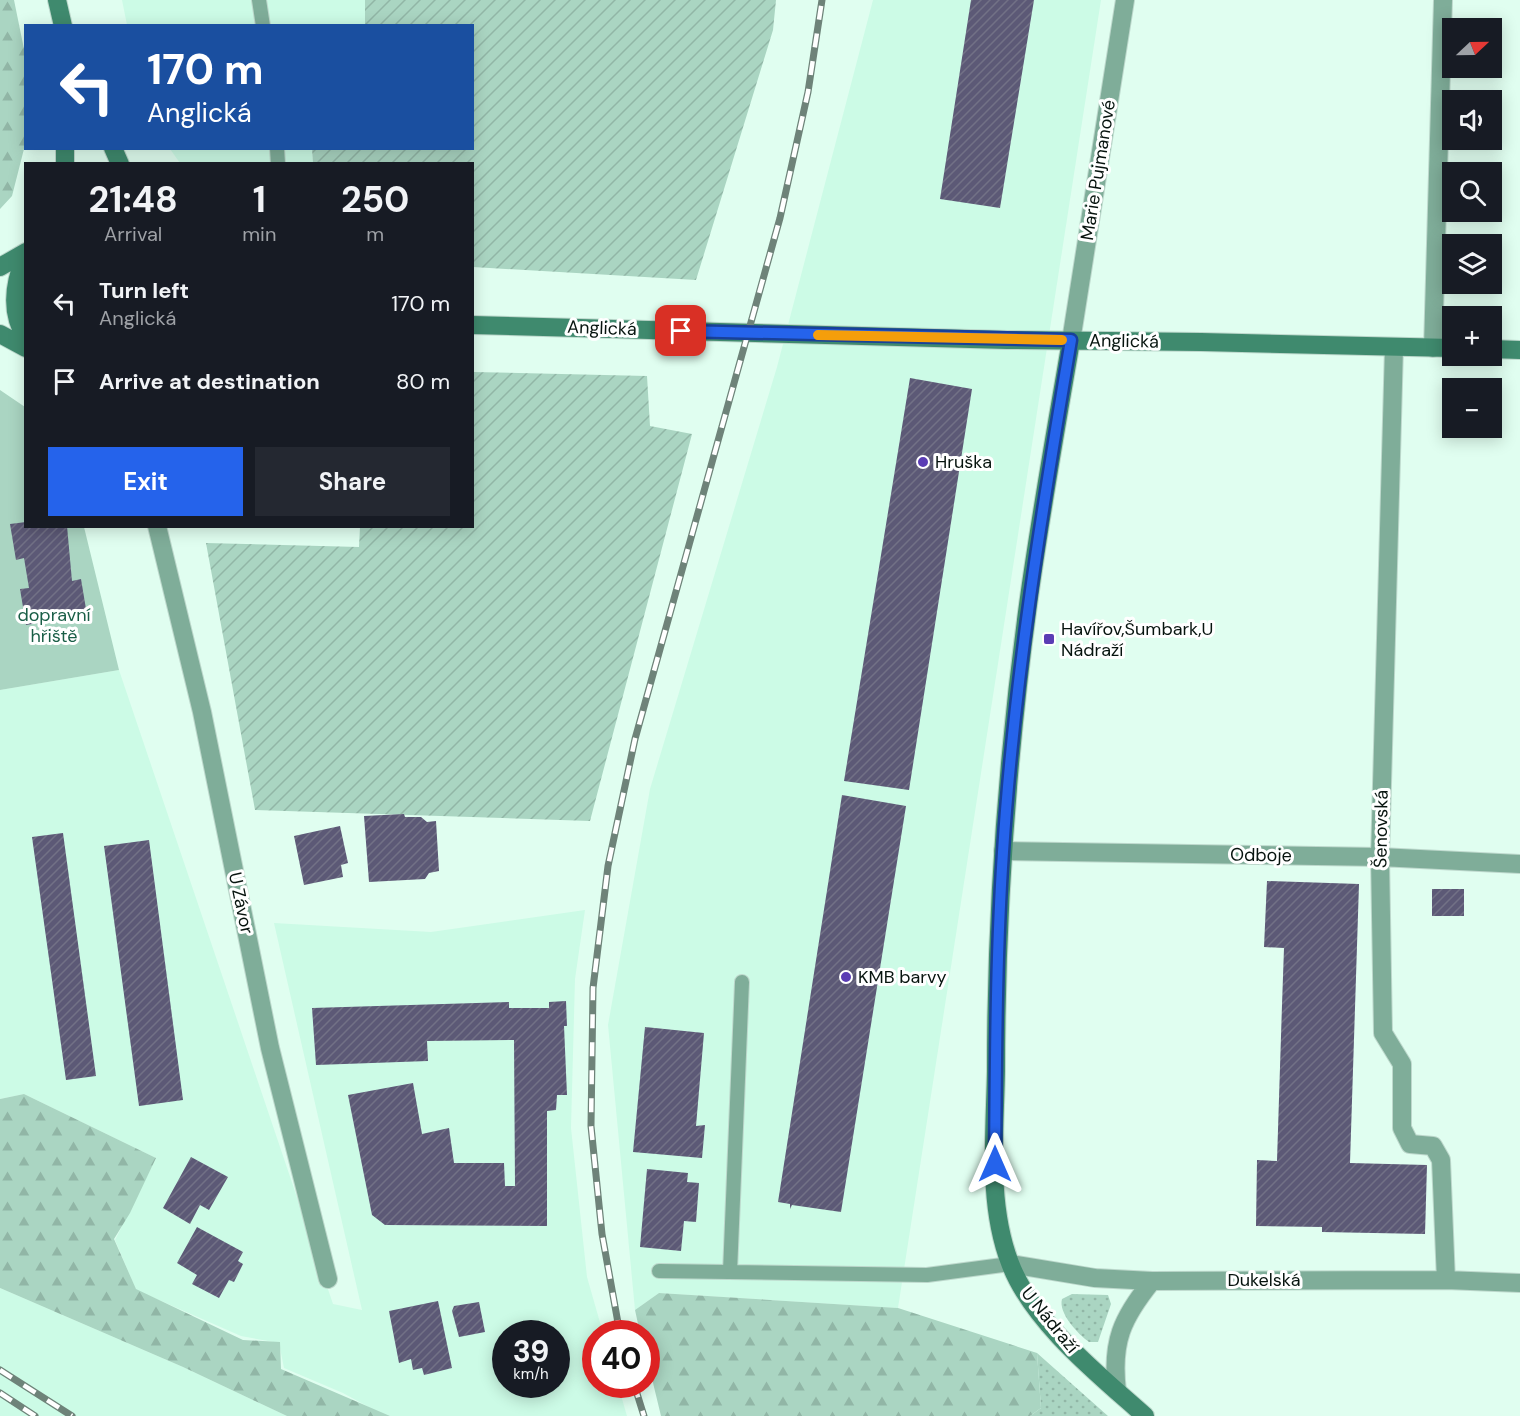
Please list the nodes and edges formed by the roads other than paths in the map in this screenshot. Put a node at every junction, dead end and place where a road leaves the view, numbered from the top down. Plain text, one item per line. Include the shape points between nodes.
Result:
1 (57, 0) edge
2 (259, 0) edge
3 (1125, 0) edge
4 (1443, 0) edge
5 (63, 24) edge
6 (262, 24) edge
7 (24, 254) edge
8 (24, 257) edge
9 (0, 267) edge
10 (474, 325) edge
11 (0, 334) edge
12 (24, 335) edge
13 (1071, 340) junction
14 (24, 347) edge
15 (1394, 347) junction
16 (1434, 348) junction
17 (1442, 348) edge
18 (1502, 349) edge
19 (1520, 350) edge
20 (157, 528) edge
21 (1003, 851) junction
22 (1380, 857) junction
23 (1520, 864) edge
24 (742, 982) dead end
25 (1010, 1264) junction
26 (659, 1271) dead end
27 (730, 1272) junction
28 (328, 1279) dead end
29 (1446, 1280) junction
30 (1152, 1281) junction
31 (1520, 1283) edge
32 (1117, 1391) junction
33 (1145, 1416) edge

1 - 5 street
2 - 6 lane
3 - 13 street, Marie Pujmanové
4 - 16 street
7 - 9 street
8 - 12 street via 17,273 14,304
10 - 13 street, Anglická
11 - 14 street
13 - 15 street, Anglická
13 - 21 street, U Nádraží via 1028,606
15 - 16 street, Anglická
15 - 22 street, Šenovská
16 - 17 street, Anglická
18 - 19 street
20 - 28 street, U Závor via 202,712 270,1048
21 - 22 street, Odboje
21 - 25 street, U Nádraží via 995,1186
22 - 23 street, Odboje
22 - 29 street, Šenovská via 1383,1033 1402,1064 1402,1128 1410,1143 1433,1146 1441,1160
24 - 27 lane
25 - 27 lane via 927,1275
25 - 30 street, Dukelská via 1095,1278
25 - 32 street, U Nádraží via 1028,1297 1053,1328
26 - 27 lane
29 - 30 street, Dukelská
29 - 31 street, Dukelská
30 - 32 street via 1123,1321 1114,1368
32 - 33 street, U Nádraží

